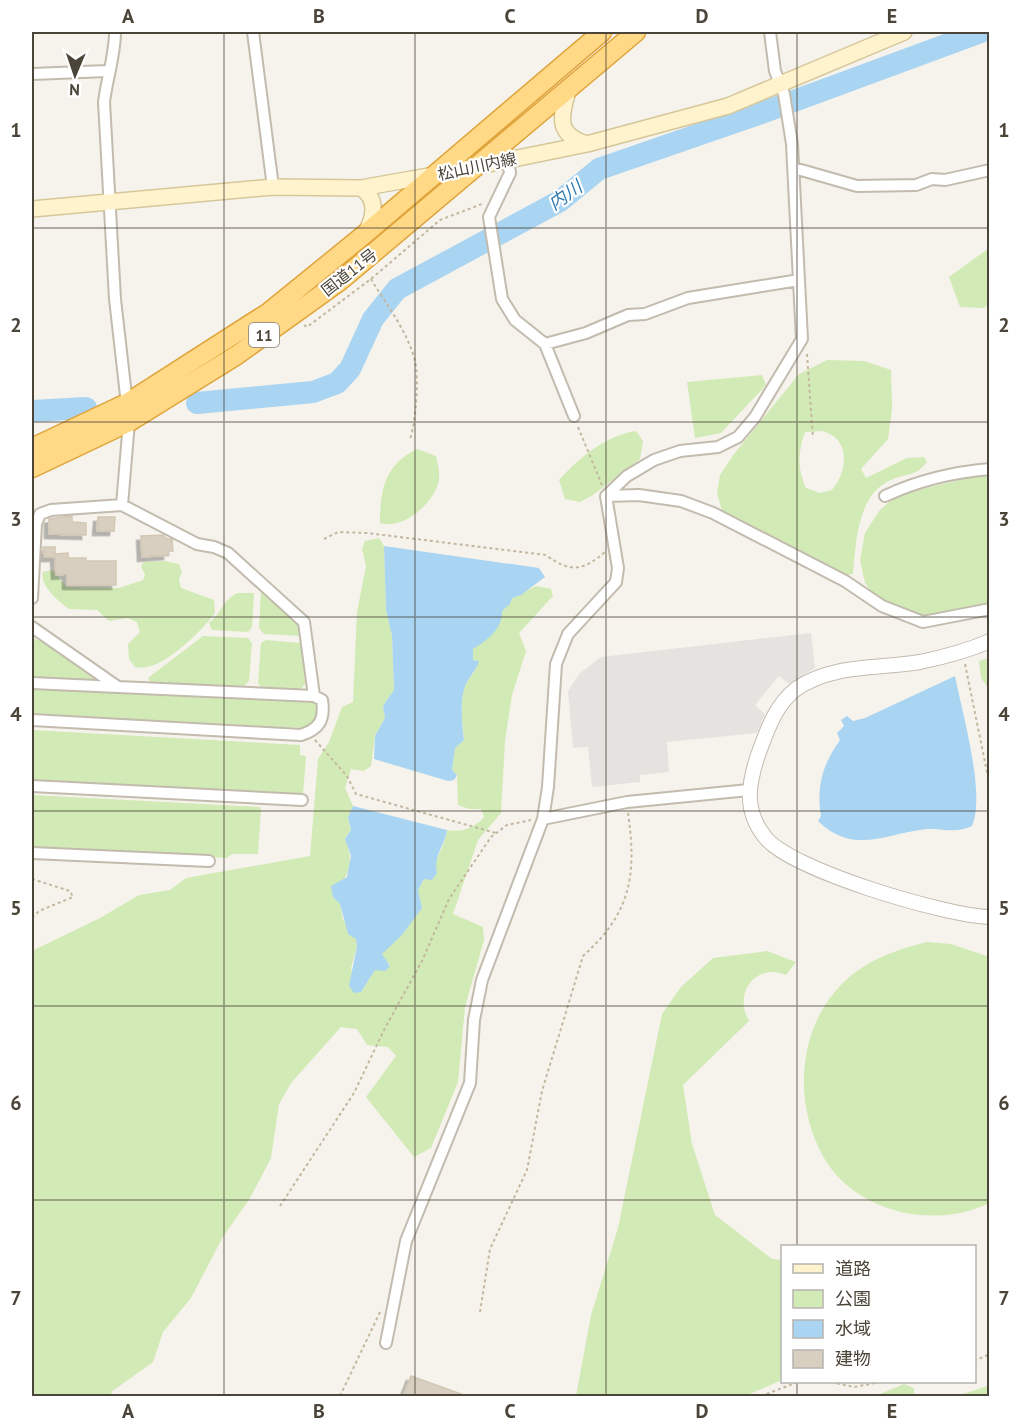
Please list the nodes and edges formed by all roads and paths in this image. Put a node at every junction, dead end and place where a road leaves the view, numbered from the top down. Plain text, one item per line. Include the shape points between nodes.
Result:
1 (115, 32) edge
2 (253, 32) edge
3 (602, 32) edge
4 (636, 32) edge
5 (770, 32) edge
6 (904, 32) edge
7 (107, 71) junction
8 (32, 75) edge
9 (569, 87) junction
10 (782, 88) junction
11 (587, 144) junction
12 (508, 160) junction
13 (473, 166) junction
14 (794, 168) junction
15 (990, 170) edge
16 (434, 175) junction
17 (273, 187) junction
18 (362, 188) junction
19 (499, 197) junction
20 (110, 202) junction
21 (32, 208) edge
22 (365, 234) junction
23 (371, 279) junction
24 (799, 280) junction
25 (295, 313) junction
26 (802, 339) junction
27 (545, 344) junction
28 (127, 403) junction
29 (574, 416) joint
30 (129, 422) junction
31 (813, 438) dead end
32 (410, 439) dead end
33 (32, 448) edge
34 (32, 468) edge
35 (990, 469) edge
36 (606, 496) junction
37 (885, 496) dead end
38 (122, 505) junction
39 (324, 538) dead end
40 (614, 544) junction
41 (32, 598) edge
42 (990, 609) edge
43 (32, 627) edge
44 (990, 641) edge
45 (962, 652) junction
46 (32, 682) edge
47 (118, 687) junction
48 (314, 696) junction
49 (32, 720) edge
50 (309, 733) junction
51 (32, 786) edge
52 (990, 787) edge
53 (749, 790) junction
54 (302, 800) dead end
55 (627, 802) junction
56 (990, 813) edge
57 (543, 819) junction
58 (496, 833) junction
59 (990, 837) edge
60 (32, 853) edge
61 (209, 861) dead end
62 (32, 879) edge
63 (990, 917) edge
64 (32, 918) edge
65 (280, 1206) dead end
66 (396, 1293) junction
67 (480, 1312) dead end
68 (386, 1342) dead end
69 (990, 1354) edge
70 (976, 1361) edge
71 (795, 1383) edge
72 (836, 1383) edge
73 (876, 1383) edge
74 (340, 1396) edge
75 (761, 1396) edge

1 - 7 street via 115,48
2 - 17 street
3 - 16 highway, 国道11号 / 11
4 - 9 highway, 国道11号 / 11
5 - 10 street
6 - 10 main road, 松山川内線
7 - 8 street
7 - 20 street via 104,102
9 - 11 main road via 562,125 576,141
9 - 13 highway, 国道11号 / 11
10 - 11 main road, 松山川内線
10 - 14 street
11 - 12 main road, 松山川内線
12 - 13 main road, 松山川内線
12 - 19 street via 510,173
13 - 16 main road, 松山川内線
13 - 25 highway, 国道11号 / 11 via 409,225
14 - 15 street via 857,186 916,185
14 - 24 street
16 - 18 main road, 松山川内線
16 - 22 highway, 国道11号 / 11
17 - 18 main road, 松山川内線
17 - 20 main road, 松山川内線
18 - 22 main road via 374,206
19 - 23 path via 440,220
19 - 27 street via 489,217 502,299 515,320
20 - 21 main road, 松山川内線
20 - 28 street via 115,299
22 - 28 highway, 国道11号 / 11 via 269,312
23 - 25 path via 307,327
23 - 32 path via 415,362 417,420
24 - 26 street
24 - 27 street via 688,298
25 - 30 highway, 国道11号 / 11 via 237,355
26 - 31 path via 808,358
26 - 36 street via 755,417 738,437 718,447 680,451 654,460 627,476
27 - 29 street
28 - 30 street
28 - 33 highway, 国道11号 / 11
29 - 36 path
30 - 34 highway, 国道11号 / 11
30 - 38 street
35 - 37 street via 905,487
36 - 40 street
36 - 42 street via 639,495 713,513 845,581 882,606 923,622
38 - 41 street via 40,514 36,524
38 - 48 street via 197,544 228,554 304,622
39 - 40 path via 338,532 367,533 546,555 562,567 592,563
40 - 57 street via 616,582 568,634 556,664
43 - 47 street
44 - 45 street
45 - 52 path
45 - 53 street via 920,662 825,674 798,688 771,721
46 - 47 street
47 - 48 street
48 - 50 street via 322,700 324,714 321,724
49 - 50 street
50 - 58 path via 347,776 356,794
51 - 54 street
53 - 55 street
53 - 63 street via 757,825 774,847 786,854 919,905
55 - 57 street
55 - 67 path via 632,842 628,894 599,942 583,956 542,1091 527,1170 490,1249
56 - 59 path
57 - 58 path via 507,825
57 - 66 street via 482,980 474,1020 470,1083 406,1241
58 - 65 path via 449,899 422,961 354,1093
60 - 61 street
62 - 64 path via 70,891 73,897 39,911
66 - 68 street
66 - 74 path via 378,1313
69 - 70 path
71 - 75 path
72 - 73 path via 854,1387

